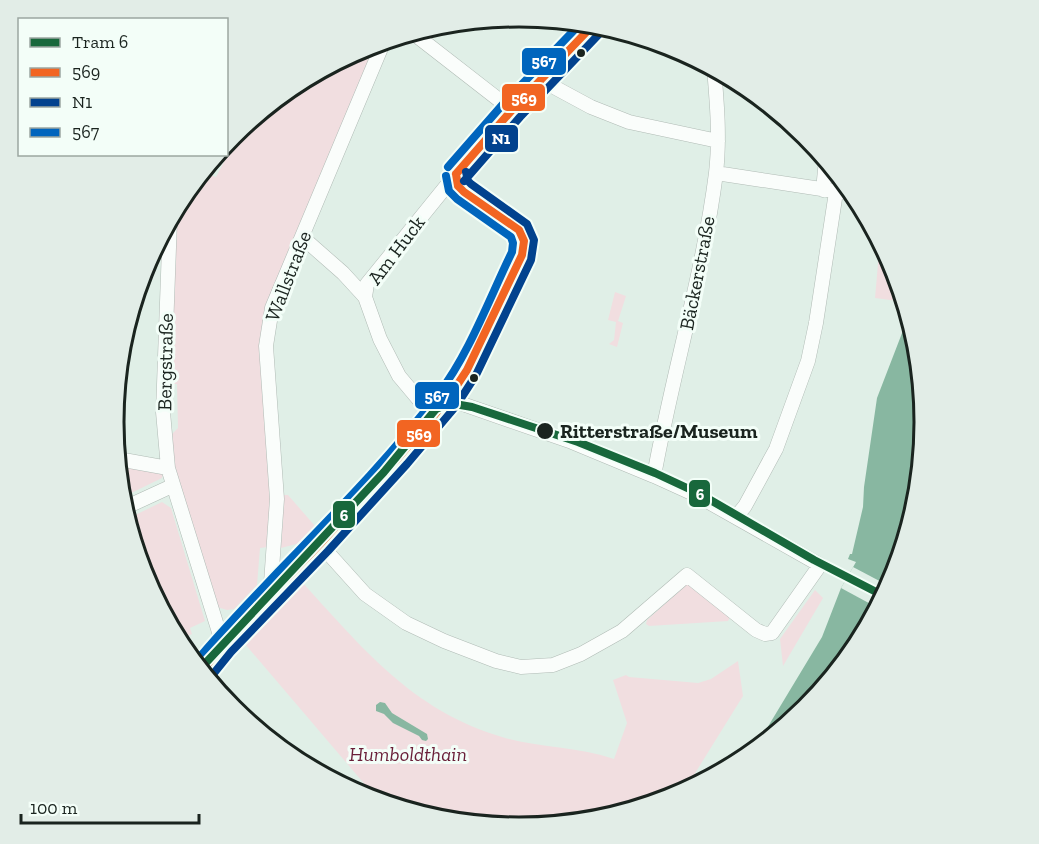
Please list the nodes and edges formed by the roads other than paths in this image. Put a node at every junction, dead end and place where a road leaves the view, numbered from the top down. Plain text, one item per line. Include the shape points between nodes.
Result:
1 (586, 33) edge
2 (425, 38) edge
3 (379, 53) edge
4 (715, 79) edge
5 (541, 80) junction
6 (512, 110) junction
7 (718, 141) junction
8 (716, 172) junction
9 (456, 174) junction
10 (828, 176) edge
11 (829, 191) junction
12 (840, 192) edge
13 (302, 237) junction
14 (169, 239) edge
15 (365, 297) junction
16 (448, 399) junction
17 (425, 407) dead end
18 (126, 461) edge
19 (168, 468) junction
20 (654, 476) junction
21 (172, 486) junction
22 (133, 504) edge
23 (735, 517) junction
24 (320, 544) junction
25 (270, 597) junction
26 (223, 645) junction
27 (208, 664) edge

1 - 5 street
2 - 6 street
3 - 13 street, Wallstraße
4 - 7 street, Bäckerstraße
5 - 6 street
5 - 7 street via 628,122
6 - 9 street
7 - 8 street, Bäckerstraße
8 - 11 street
8 - 20 street, Bäckerstraße
9 - 15 street, Am Huck via 367,284
9 - 16 street via 458,186 464,192 519,230 524,241 522,255 467,370
10 - 11 street
11 - 12 street
11 - 23 street via 816,323 808,361 776,450
13 - 15 street
13 - 25 street, Wallstraße via 272,308 266,346 277,499
14 - 19 street, Bergstraße via 164,412
15 - 17 street via 399,376
16 - 20 street via 572,442
16 - 24 street
18 - 19 street
19 - 21 street, Bergstraße
20 - 23 street
21 - 22 street
21 - 26 street, Bergstraße
23 - 24 street via 820,565 772,633 756,630 687,575 622,631 553,665 521,667 496,661 406,623 365,594
24 - 25 street
25 - 26 street
26 - 27 street

